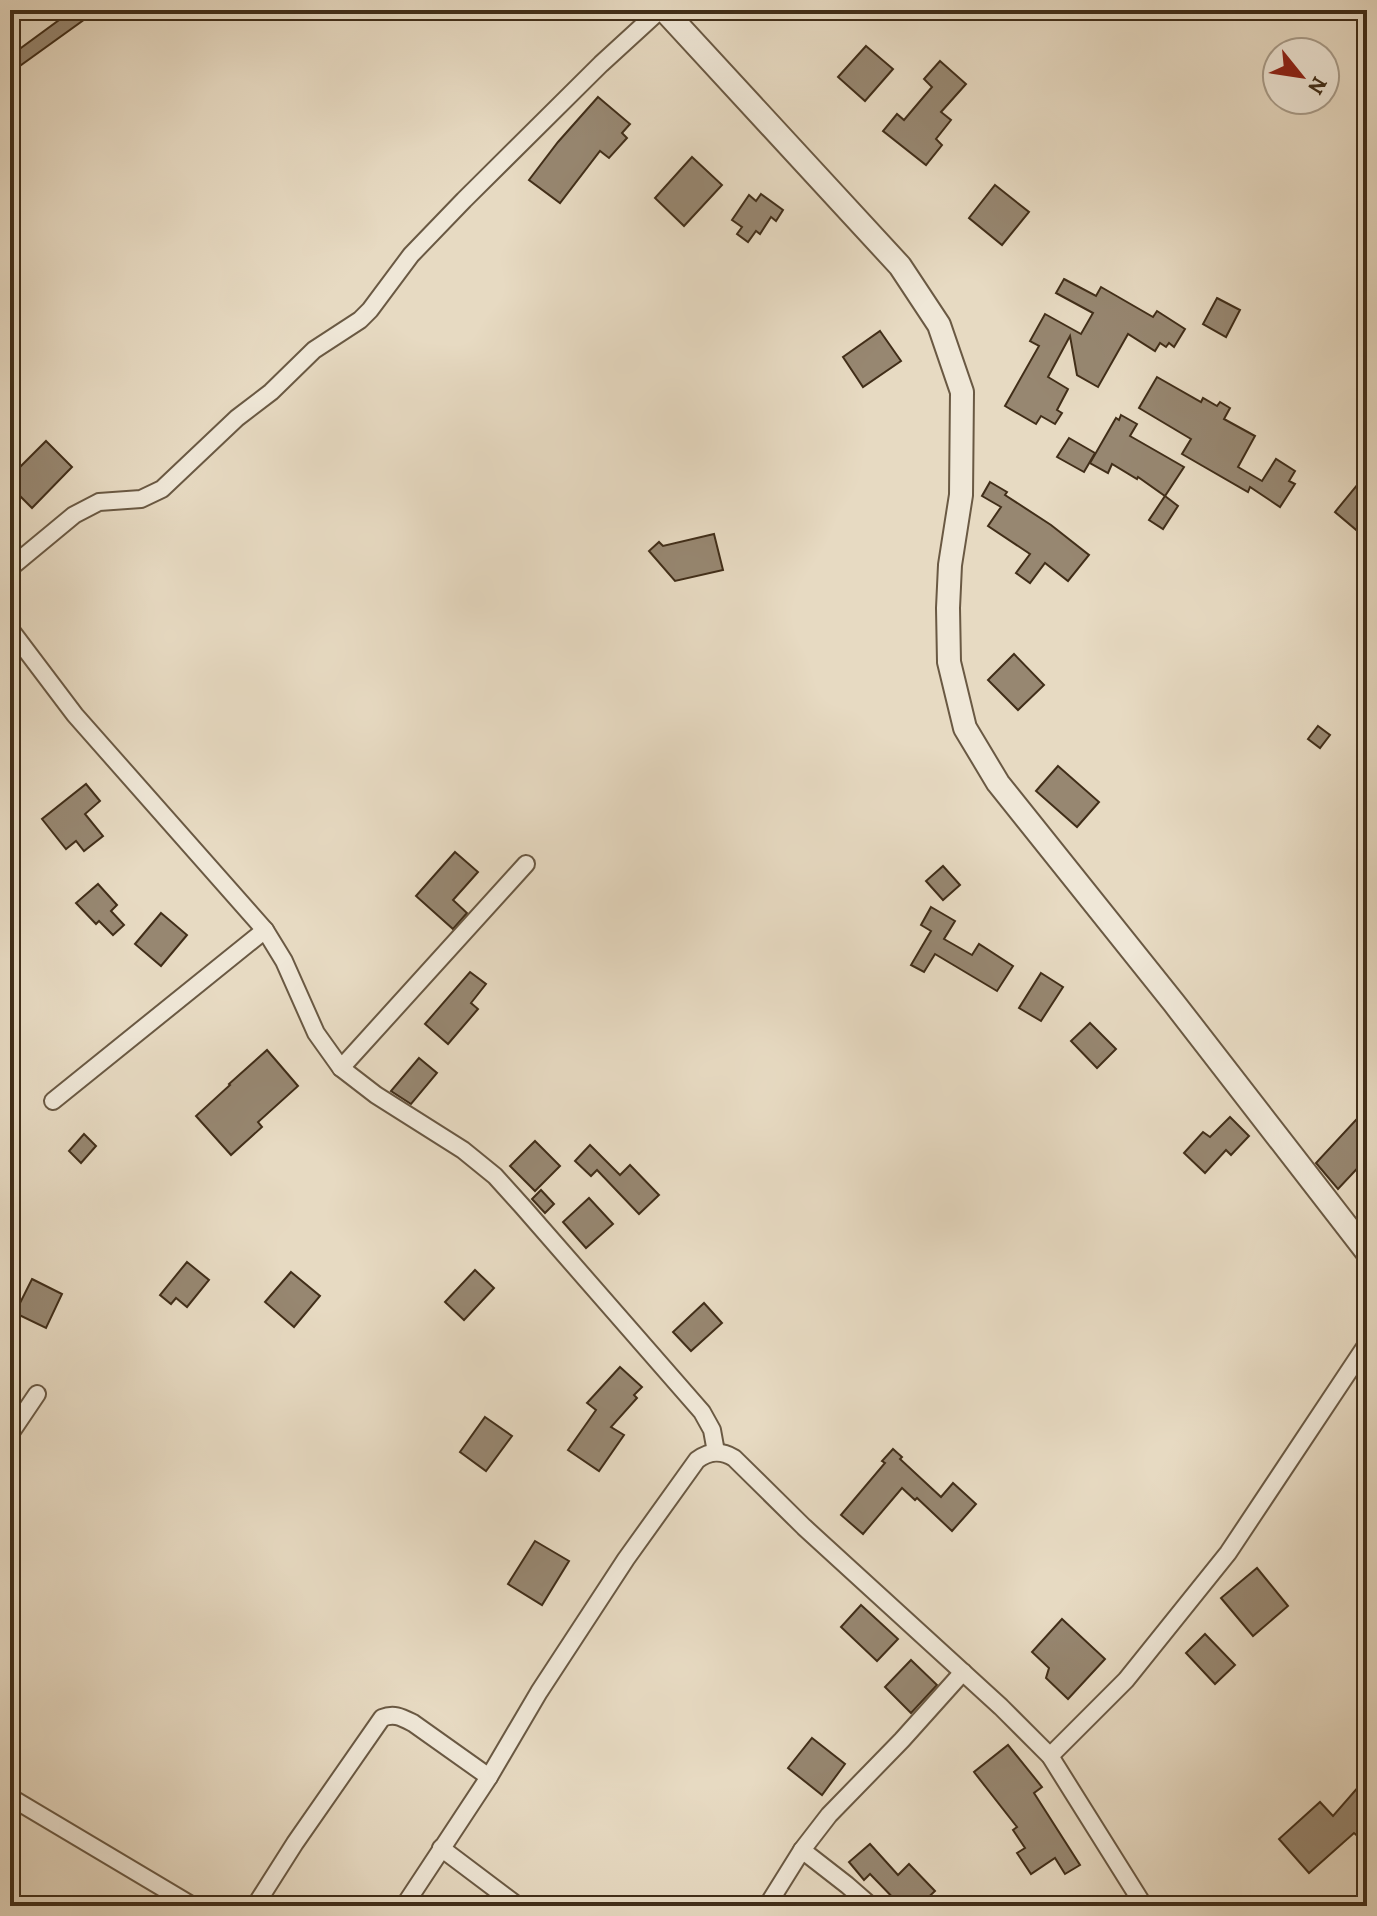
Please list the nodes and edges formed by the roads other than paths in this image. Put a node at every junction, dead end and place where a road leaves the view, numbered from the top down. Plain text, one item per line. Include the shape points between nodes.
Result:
1 (662, 10) edge
2 (10, 568) edge
3 (10, 629) edge
4 (526, 864) dead end
5 (265, 930) junction
6 (341, 1068) junction
7 (53, 1101) dead end
8 (1366, 1246) edge
9 (1367, 1344) edge
10 (37, 1394) dead end
11 (10, 1434) edge
12 (716, 1452) junction
13 (963, 1672) junction
14 (1050, 1756) junction
15 (489, 1777) junction
16 (10, 1797) edge
17 (441, 1848) junction
18 (802, 1850) junction
19 (193, 1906) edge
20 (255, 1906) edge
21 (404, 1906) edge
22 (518, 1906) edge
23 (767, 1906) edge
24 (871, 1906) edge
25 (1144, 1906) edge

1 - 2 street via 443,222 360,320 314,350 162,489 141,499 99,502 74,515
1 - 8 street via 890,255 939,325 962,392 961,495 948,608 949,662 965,728 998,783
3 - 5 street via 83,725
4 - 6 street
5 - 6 street via 292,975 316,1033
5 - 7 street
6 - 12 street via 463,1150 510,1191 702,1412
9 - 14 street via 1228,1553 1126,1680
10 - 11 street
12 - 13 street via 734,1458
12 - 15 street via 697,1460 664,1504
13 - 14 street
13 - 18 street
14 - 25 street
15 - 17 street
15 - 20 street via 413,1723 390,1714 382,1718
16 - 19 street
17 - 21 street
17 - 22 street
18 - 23 street
18 - 24 street

